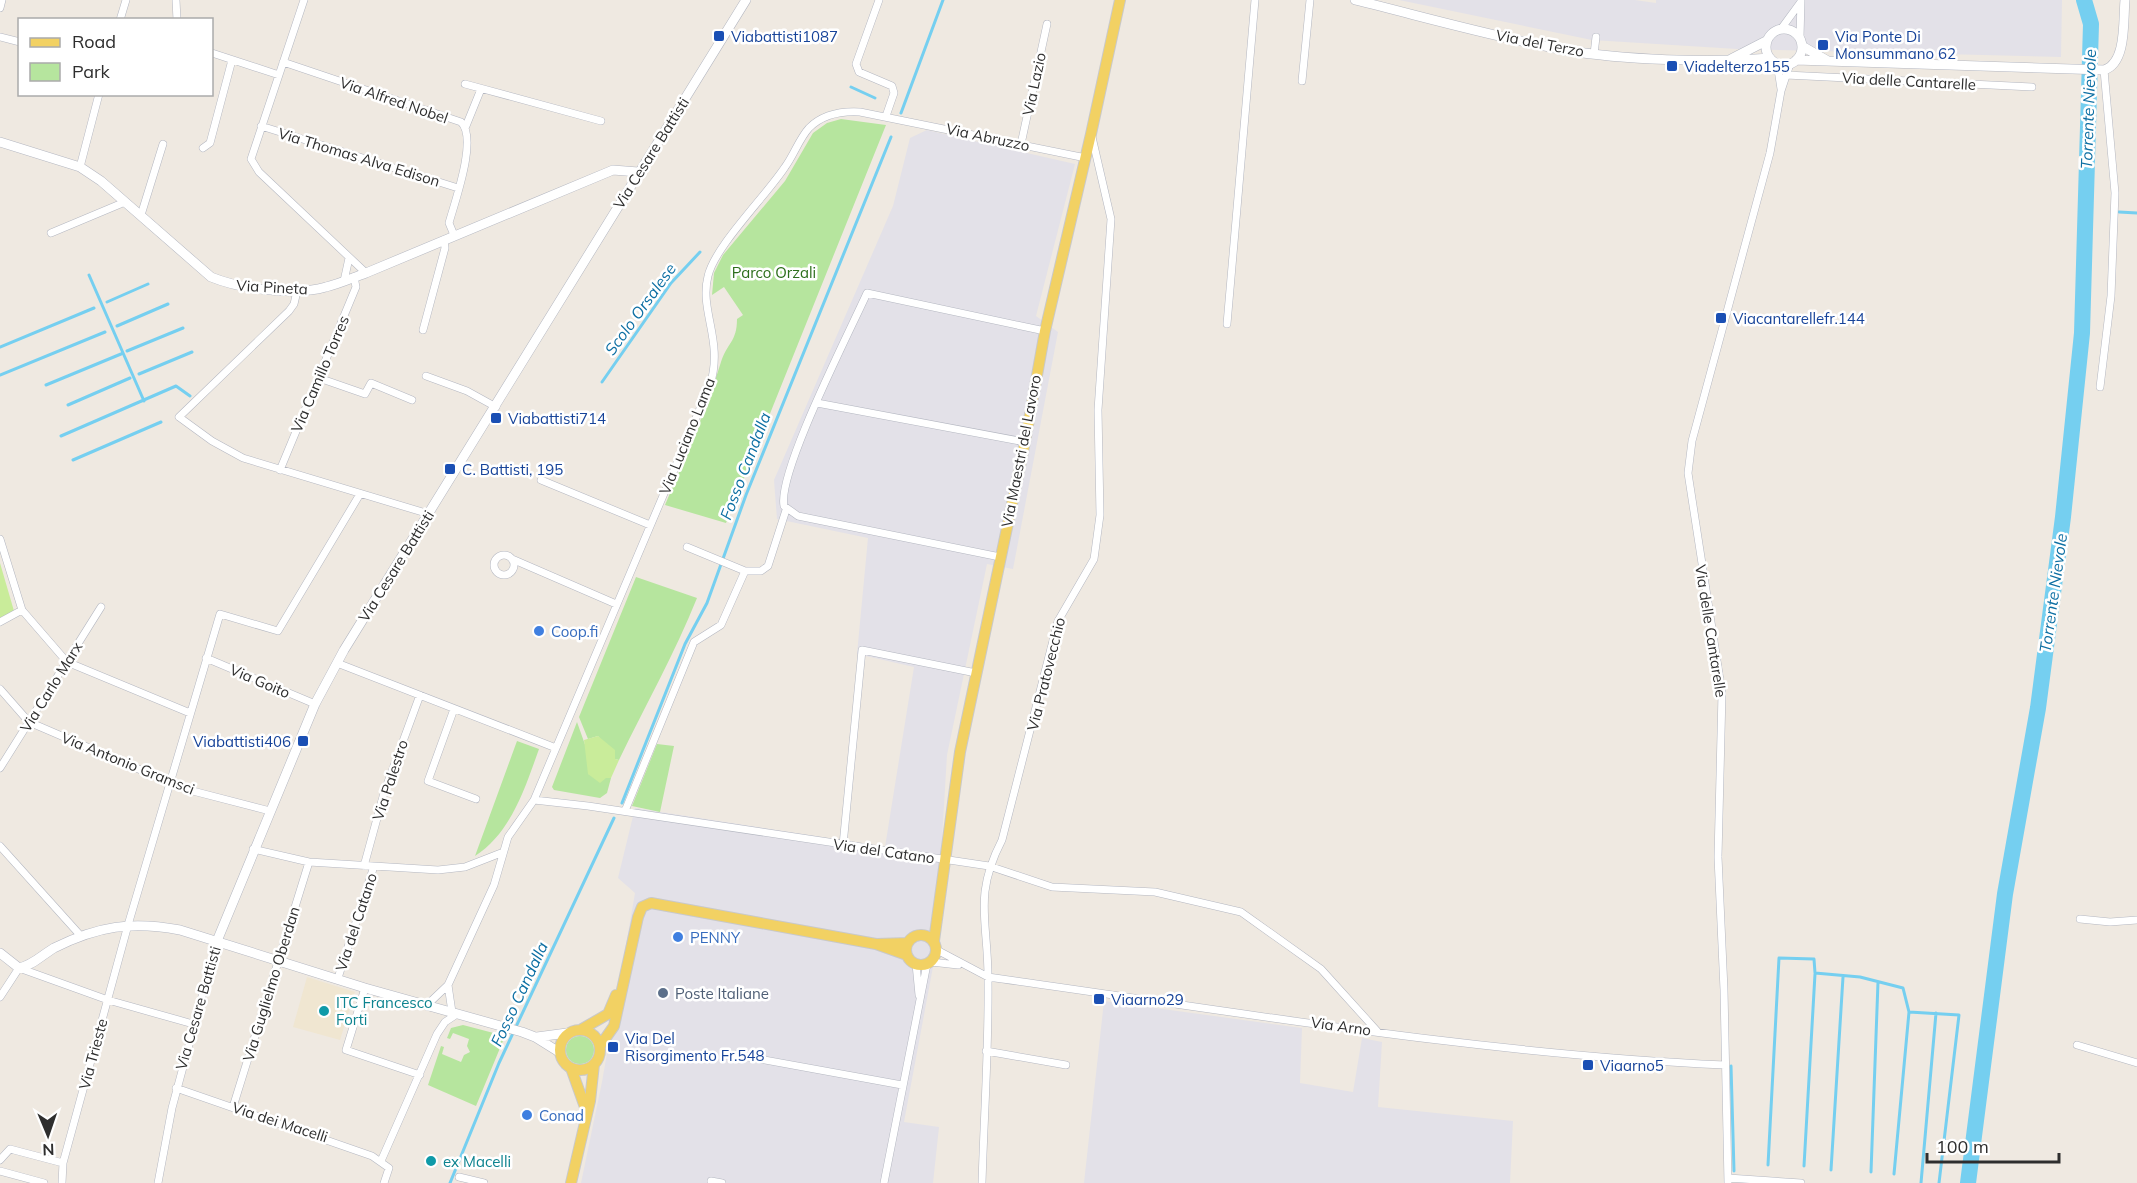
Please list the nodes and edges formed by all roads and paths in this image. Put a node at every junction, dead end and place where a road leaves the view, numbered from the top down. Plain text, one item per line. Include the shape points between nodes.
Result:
1 (2, 0) edge
2 (126, 0) edge
3 (176, 0) edge
4 (304, 0) edge
5 (746, 0) edge
6 (879, 0) edge
7 (1120, 0) edge
8 (1255, 0) edge
9 (1310, 0) edge
10 (1355, 0) edge
11 (2125, 0) edge
12 (1801, 2) edge
13 (0, 8) edge
14 (121, 18) edge
15 (177, 18) edge
16 (1047, 24) dead end
17 (1781, 29) junction
18 (1596, 37) dead end
19 (0, 38) edge
20 (1766, 41) junction
21 (18, 42) edge
22 (1801, 42) junction
23 (213, 53) edge
24 (1594, 54) junction
25 (232, 60) junction
26 (1730, 60) junction
27 (1773, 61) junction
28 (283, 62) junction
29 (1793, 62) junction
30 (1836, 63) junction
31 (2100, 71) junction
32 (279, 75) junction
33 (1786, 75) junction
34 (1839, 77) junction
35 (1302, 81) dead end
36 (465, 84) dead end
37 (2032, 87) dead end
38 (481, 89) junction
39 (1781, 91) junction
40 (98, 96) edge
41 (887, 116) junction
42 (601, 121) dead end
43 (261, 126) junction
44 (466, 126) junction
45 (1091, 134) junction
46 (0, 142) edge
47 (163, 144) dead end
48 (1021, 144) junction
49 (203, 148) dead end
50 (1086, 158) junction
51 (80, 167) junction
52 (638, 172) junction
53 (458, 188) junction
54 (125, 202) junction
55 (141, 215) junction
56 (51, 233) dead end
57 (454, 235) junction
58 (444, 240) junction
59 (349, 258) junction
60 (366, 273) junction
61 (354, 277) junction
62 (344, 281) junction
63 (297, 291) junction
64 (1227, 324) dead end
65 (423, 330) dead end
66 (1045, 331) junction
67 (426, 376) dead end
68 (319, 378) junction
69 (2100, 387) dead end
70 (412, 400) dead end
71 (817, 403) junction
72 (496, 407) junction
73 (1025, 442) junction
74 (280, 470) junction
75 (541, 480) dead end
76 (360, 494) junction
77 (786, 510) junction
78 (429, 514) junction
79 (650, 525) junction
80 (0, 539) edge
81 (687, 547) dead end
82 (1000, 557) junction
83 (512, 559) dead end
84 (743, 570) junction
85 (616, 604) junction
86 (101, 607) dead end
87 (22, 610) junction
88 (0, 622) edge
89 (206, 658) junction
90 (67, 662) junction
91 (337, 663) junction
92 (976, 673) junction
93 (0, 689) edge
94 (420, 695) junction
95 (315, 704) junction
96 (454, 709) junction
97 (190, 713) junction
98 (29, 722) junction
99 (556, 748) junction
100 (0, 768) edge
101 (170, 783) junction
102 (476, 799) dead end
103 (534, 800) junction
104 (270, 811) junction
105 (625, 811) junction
106 (843, 845) junction
107 (0, 846) edge
108 (253, 849) junction
109 (501, 854) junction
110 (946, 859) junction
111 (309, 862) junction
112 (364, 866) junction
113 (374, 866) junction
114 (989, 866) junction
115 (937, 905) junction
116 (2080, 919) dead end
117 (2137, 920) edge
118 (128, 925) junction
119 (921, 934) junction
120 (80, 935) junction
121 (217, 941) junction
122 (908, 943) junction
123 (876, 944) junction
124 (935, 945) junction
125 (0, 953) edge
126 (907, 955) junction
127 (278, 960) junction
128 (925, 963) junction
129 (961, 965) junction
130 (19, 968) junction
131 (988, 977) junction
132 (338, 978) junction
133 (623, 978) junction
134 (448, 985) junction
135 (364, 988) junction
136 (393, 996) junction
137 (0, 997) edge
138 (108, 1000) junction
139 (428, 1004) junction
140 (453, 1014) junction
141 (193, 1024) junction
142 (582, 1029) junction
143 (1377, 1031) junction
144 (567, 1033) junction
145 (535, 1036) junction
146 (2077, 1045) dead end
147 (600, 1046) junction
148 (986, 1051) junction
149 (559, 1052) junction
150 (732, 1054) dead end
151 (2137, 1063) edge
152 (594, 1064) junction
153 (1066, 1065) dead end
154 (1725, 1065) junction
155 (570, 1068) junction
156 (420, 1075) junction
157 (902, 1085) junction
158 (176, 1088) junction
159 (233, 1107) junction
160 (587, 1115) junction
161 (0, 1160) edge
162 (381, 1161) junction
163 (63, 1163) junction
164 (0, 1171) edge
165 (459, 1177) dead end
166 (1728, 1180) edge
167 (711, 1181) dead end
168 (45, 1183) edge
169 (62, 1183) edge
170 (158, 1183) edge
171 (384, 1183) edge
172 (484, 1183) edge
173 (571, 1183) edge
174 (722, 1183) edge
175 (884, 1183) edge
176 (982, 1183) edge
177 (1802, 1183) edge

1 - 13 street
2 - 14 street
3 - 15 street
4 - 28 street
5 - 52 street, Via Cesare Battisti
6 - 41 street via 856,67 861,74 892,86 894,93
7 - 45 main road, Via Maestri del Lavoro
8 - 64 street
9 - 35 street
10 - 24 street, Via del Terzo via 1505,37
11 - 31 street via 2119,52 2113,65
12 - 17 street
12 - 22 street
16 - 48 street, Via Lazio
17 - 20 street
17 - 22 street via 1790,29
18 - 24 street
19 - 21 street
20 - 26 street
20 - 27 street
22 - 29 street
22 - 30 street
23 - 25 street
24 - 26 street, Via del Terzo
25 - 32 street
25 - 49 street via 210,143
26 - 27 street, Via del Terzo
27 - 29 street
27 - 39 street, Via delle Cantarelle
28 - 32 street
28 - 44 street, Via Alfred Nobel
29 - 30 street
29 - 33 street, Via delle Cantarelle
30 - 31 street
30 - 34 street
31 - 69 street via 2115,193 2111,296
32 - 43 street
33 - 34 street, Via delle Cantarelle
33 - 39 street, Via delle Cantarelle
34 - 37 street, Via delle Cantarelle
36 - 38 street
38 - 42 street
38 - 44 street
39 - 154 street, Via delle Cantarelle via 1770,153 1692,441 1688,473 1722,693 1718,857
40 - 51 street
41 - 48 street, Via Abruzzo
41 - 79 street, Via Luciano Lama via 845,111 810,128 712,263 706,294 716,346 714,369
43 - 53 street, Via Thomas Alva Edison
43 - 59 street via 251,159 259,172
44 - 53 street, Via Alfred Nobel via 469,141
45 - 50 main road, Via Maestri del Lavoro
45 - 114 street, Via Pratovecchio via 1111,219 1098,410 1100,515 1094,559 1058,621 1002,840
46 - 51 street, Via Pineta
47 - 55 street
48 - 50 street, Via Abruzzo
50 - 66 main road, Via Maestri del Lavoro
51 - 54 street, Via Pineta
52 - 57 street, Via Pineta via 613,170
52 - 72 street, Via Cesare Battisti
53 - 57 street, Via Alfred Nobel via 449,223
54 - 55 street, Via Pineta
54 - 56 street
55 - 63 street, Via Pineta via 211,277 231,285
57 - 58 street, Via Pineta
58 - 60 street, Via Pineta
58 - 65 street
59 - 60 street
59 - 62 street
60 - 61 street, Via Pineta
61 - 62 street, Via Pineta
61 - 68 street, Via Camillo Torres via 357,287
62 - 63 street, Via Pineta
63 - 74 street via 289,311 179,417 243,458
66 - 71 street via 867,293
66 - 73 main road, Via Maestri del Lavoro
67 - 72 street
68 - 70 street via 365,394 371,383
68 - 74 street, Via Camillo Torres
71 - 73 street
71 - 77 street via 785,483
72 - 78 street, Via Cesare Battisti
73 - 82 main road, Via Maestri del Lavoro
74 - 76 street
75 - 79 street
76 - 78 street
76 - 89 street, Via Trieste via 278,632 220,614
77 - 82 street via 798,516
77 - 84 street via 768,566 760,571
78 - 91 street, Via Cesare Battisti
79 - 85 street, Via Luciano Lama
80 - 87 street
81 - 84 street
82 - 92 main road, Via Maestri del Lavoro
83 - 85 street
84 - 105 street via 721,626 694,642
85 - 99 street, Via Luciano Lama
86 - 90 street, Via Carlo Marx
87 - 88 street
87 - 90 street
89 - 95 street, Via Goito
89 - 97 street, Via Trieste
90 - 97 street
90 - 98 street, Via Carlo Marx
91 - 94 street
91 - 95 street, Via Cesare Battisti
92 - 106 street via 862,650
92 - 110 main road, Via Maestri del Lavoro via 960,752
93 - 98 street, Via Antonio Gramsci
94 - 96 street
94 - 112 street, Via Palestro via 384,793
95 - 104 street, Via Cesare Battisti
96 - 99 street
96 - 102 street via 428,781
97 - 101 street, Via Trieste
98 - 100 street, Via Carlo Marx
98 - 101 street, Via Antonio Gramsci
99 - 103 street, Via Luciano Lama
101 - 104 street, Via Antonio Gramsci
101 - 118 street, Via Trieste
103 - 105 street, Via del Catano
103 - 109 street
104 - 108 street, Via Cesare Battisti
105 - 106 street, Via del Catano
106 - 110 street, Via del Catano
107 - 120 street
108 - 111 street, Via del Catano
108 - 121 street, Via Cesare Battisti
109 - 113 street, Via del Catano via 465,867 438,870
109 - 134 street via 494,885
110 - 114 street, Via del Catano
110 - 115 main road, Via Maestri del Lavoro
111 - 112 street, Via del Catano
111 - 127 street, Via Guglielmo Oberdan
112 - 113 street, Via del Catano
113 - 132 street, Via del Catano
114 - 131 street, Via Pratovecchio via 983,890
114 - 143 street, Via del Catano via 1052,887 1155,892 1241,912 1321,969
115 - 119 main road, Via Maestri del Lavoro
115 - 124 main road, Via Maestri del Lavoro
116 - 117 street
118 - 120 street
118 - 121 street via 159,927
118 - 138 street, Via Trieste
119 - 122 main road, Via Maestri del Lavoro
119 - 124 main road
120 - 130 street
121 - 127 street
121 - 141 street, Via Cesare Battisti
122 - 123 main road
122 - 126 main road
123 - 126 main road
123 - 133 main road via 651,903 642,907 638,917
124 - 128 main road, Via Maestri del Lavoro
124 - 129 street, Via Arno
125 - 130 street
126 - 128 main road
127 - 132 street
127 - 159 street, Via Guglielmo Oberdan
128 - 129 street, Via Arno
128 - 157 street
129 - 131 street, Via Arno
130 - 137 street
130 - 138 street
131 - 143 street, Via Arno
131 - 148 street, Via Pratovecchio
132 - 135 street
133 - 142 main road via 608,1014
133 - 147 main road via 614,1026
134 - 139 street
134 - 140 street
135 - 136 street
135 - 156 street via 346,1050
136 - 139 street
136 - 140 street via 402,1002
138 - 141 street
138 - 163 street, Via Trieste
139 - 140 street
140 - 145 street
140 - 156 street via 440,1027
141 - 158 street, Via Cesare Battisti
142 - 144 main road
142 - 147 main road via 594,1035
143 - 154 street, Via Arno via 1633,1061
144 - 145 street
144 - 149 main road
145 - 149 street
146 - 151 street
147 - 152 main road
148 - 153 street
148 - 176 street, Via Pratovecchio
149 - 155 main road
150 - 157 street
152 - 155 main road via 585,1069
152 - 160 main road
154 - 166 street, Via delle Cantarelle
155 - 160 main road
156 - 162 street
157 - 175 street
158 - 159 street, Via dei Macelli
158 - 170 street, Via Cesare Battisti
159 - 162 street, Via dei Macelli via 344,1144
160 - 173 main road
161 - 163 street via 10,1149
162 - 171 street via 388,1168
163 - 169 street, Via Trieste
164 - 168 street
165 - 172 street
166 - 177 street
167 - 174 street

